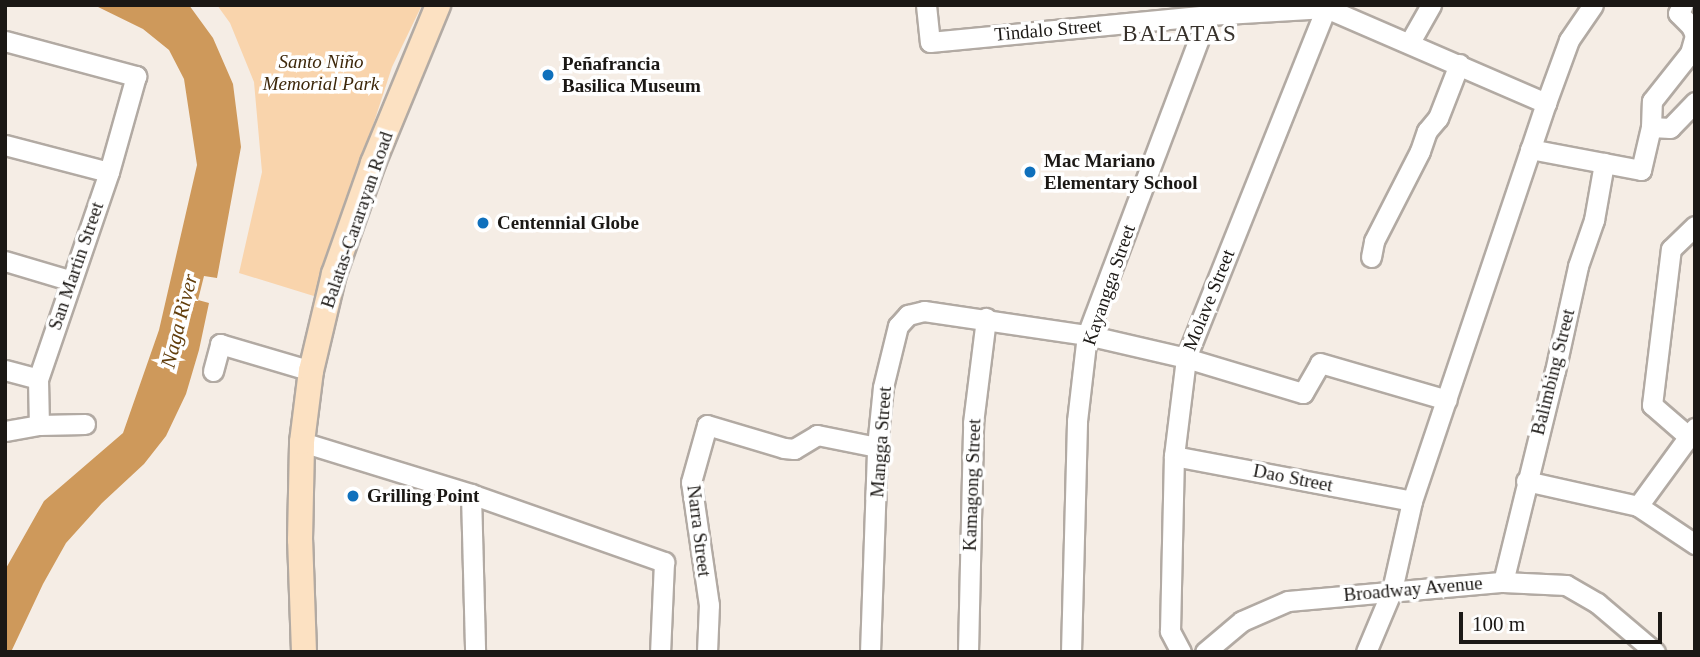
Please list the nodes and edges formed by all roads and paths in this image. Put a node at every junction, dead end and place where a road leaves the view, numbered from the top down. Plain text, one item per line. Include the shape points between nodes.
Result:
1 (438, 5) edge
2 (926, 5) edge
3 (1431, 5) edge
4 (1593, 5) edge
5 (1683, 5) edge
6 (1326, 6) edge
7 (1208, 15) junction
8 (5, 41) edge
9 (1410, 42) junction
10 (1459, 64) junction
11 (1695, 102) edge
12 (1546, 103) junction
13 (1651, 127) junction
14 (5, 145) edge
15 (1530, 149) junction
16 (1604, 163) junction
17 (109, 172) junction
18 (1695, 226) edge
19 (1371, 257) dead end
20 (5, 261) edge
21 (69, 280) junction
22 (986, 318) junction
23 (1087, 335) junction
24 (1186, 358) junction
25 (5, 370) edge
26 (213, 371) dead end
27 (311, 371) junction
28 (38, 379) junction
29 (1447, 400) junction
30 (85, 424) dead end
31 (39, 425) junction
32 (5, 431) edge
33 (1692, 433) edge
34 (302, 442) junction
35 (877, 447) junction
36 (1174, 456) junction
37 (1526, 481) junction
38 (471, 494) junction
39 (1412, 501) junction
40 (1638, 506) junction
41 (1695, 544) edge
42 (1503, 582) junction
43 (1392, 590) junction
44 (304, 652) edge
45 (475, 652) edge
46 (660, 652) edge
47 (707, 652) edge
48 (870, 652) edge
49 (968, 652) edge
50 (1071, 652) edge
51 (1181, 652) edge
52 (1205, 652) edge
53 (1366, 652) edge
54 (1655, 652) edge

1 - 27 main road, Balatas-Cararayan Road via 373,163 343,250
2 - 7 street, Tindalo Street via 930,41
3 - 9 street
4 - 12 street via 1569,40
5 - 13 street via 1678,13 1695,35 1689,53 1652,101
6 - 7 street, Tindalo Street
6 - 9 street
6 - 24 street, Molave Street
7 - 23 street, Kayangga Street
8 - 17 street, San Martin Street via 136,76
9 - 10 street
10 - 12 street
10 - 19 street via 1438,118 1427,131 1374,241
11 - 13 street via 1670,128
12 - 15 street
13 - 16 street via 1641,170
14 - 17 street
15 - 16 street
15 - 29 street
16 - 37 street, Balimbing Street via 1594,220 1578,266
17 - 21 street, San Martin Street
18 - 33 street via 1671,249 1652,405
20 - 21 street
21 - 28 street, San Martin Street
22 - 23 street
22 - 35 street, Mangga Street via 924,312 908,315 898,326 883,387
22 - 49 street, Kamagong Street via 973,423
23 - 24 street
23 - 50 street, Kayangga Street via 1077,421
24 - 29 street via 1303,393 1320,363
24 - 36 street, Molave Street
25 - 28 street
26 - 27 street via 220,344
27 - 34 main road, Balatas-Cararayan Road
28 - 31 street, San Martin Street
29 - 39 street
30 - 31 street
31 - 32 street
33 - 40 street
34 - 38 street
34 - 44 main road, Balatas-Cararayan Road
35 - 47 street, Narra Street via 817,435 794,449 784,449 707,425 691,482 709,605
35 - 48 street, Mangga Street
36 - 39 street, Dao Street
36 - 51 street, Molave Street via 1170,631
37 - 40 street
37 - 42 street, Balimbing Street
38 - 45 street
38 - 46 street via 664,562
39 - 43 street
40 - 41 street
42 - 43 street, Broadway Avenue
42 - 54 street, Broadway Avenue via 1566,585 1597,603
43 - 52 street, Broadway Avenue via 1288,601 1241,621
43 - 53 street

